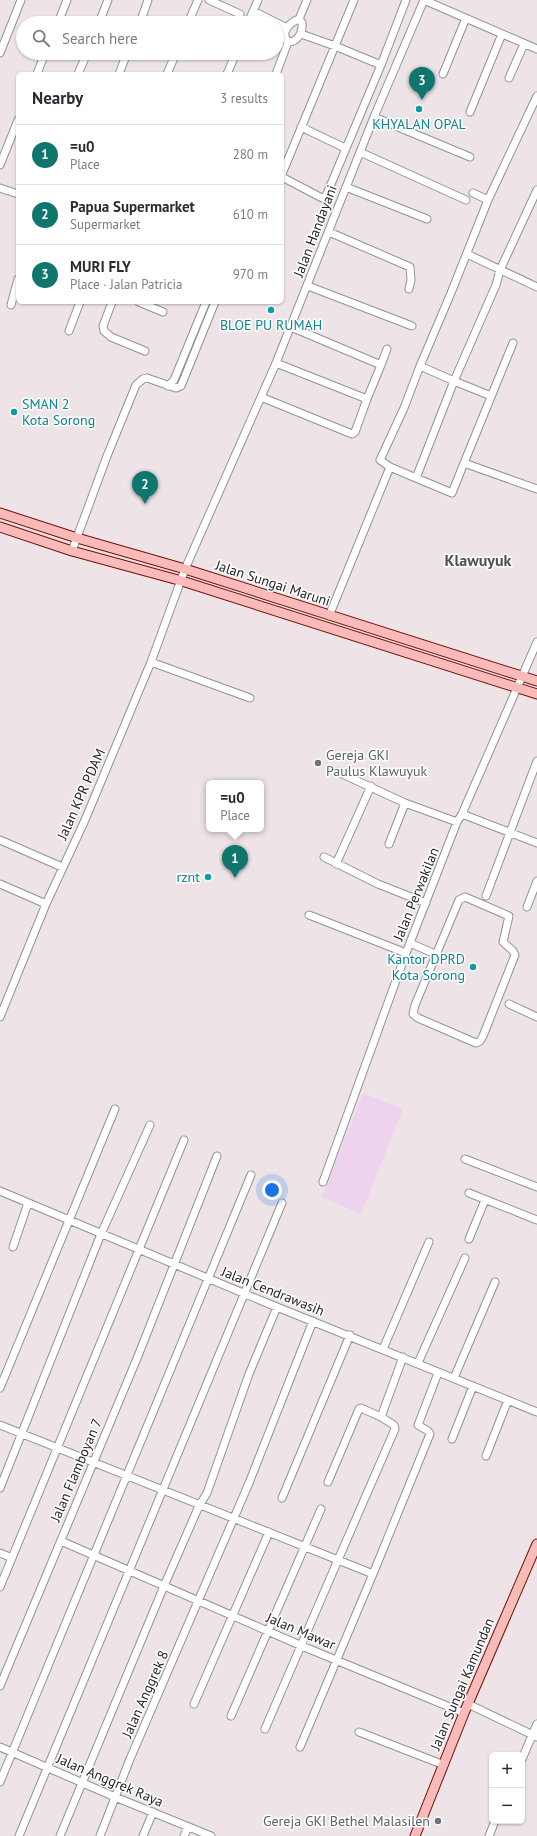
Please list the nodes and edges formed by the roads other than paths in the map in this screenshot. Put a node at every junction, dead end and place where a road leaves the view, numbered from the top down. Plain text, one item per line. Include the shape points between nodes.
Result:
1 (21, 0) edge
2 (67, 0) edge
3 (108, 0) edge
4 (148, 0) edge
5 (198, 0) edge
6 (209, 0) edge
7 (258, 0) edge
8 (307, 0) edge
9 (354, 0) edge
10 (406, 0) edge
11 (424, 0) edge
12 (253, 11) junction
13 (240, 14) dead end
14 (61, 16) edge
15 (102, 16) edge
16 (142, 16) edge
17 (191, 16) edge
18 (251, 16) edge
19 (263, 16) edge
20 (466, 18) junction
21 (299, 20) junction
22 (284, 26) edge
23 (287, 28) junction
24 (301, 34) junction
25 (502, 34) junction
26 (288, 42) junction
27 (524, 44) junction
28 (335, 46) junction
29 (537, 49) edge
30 (0, 53) edge
31 (284, 53) edge
32 (42, 60) edge
33 (84, 60) edge
34 (124, 60) edge
35 (173, 60) edge
36 (233, 60) edge
37 (281, 60) edge
38 (381, 65) junction
39 (38, 72) edge
40 (79, 72) edge
41 (120, 72) edge
42 (168, 72) edge
43 (228, 72) edge
44 (277, 72) edge
45 (443, 74) dead end
46 (509, 78) dead end
47 (537, 96) edge
48 (470, 112) dead end
49 (374, 117) junction
50 (16, 125) edge
51 (301, 127) junction
52 (345, 148) junction
53 (360, 152) junction
54 (470, 157) dead end
55 (0, 165) edge
56 (284, 171) edge
57 (284, 177) edge
58 (346, 187) junction
59 (0, 188) edge
60 (537, 190) edge
61 (16, 193) edge
62 (473, 193) dead end
63 (466, 200) dead end
64 (488, 200) junction
65 (427, 220) dead end
66 (329, 232) junction
67 (467, 254) junction
68 (500, 270) junction
69 (16, 286) edge
70 (308, 286) junction
71 (537, 286) edge
72 (409, 289) dead end
73 (79, 304) edge
74 (111, 304) edge
75 (144, 304) edge
76 (205, 304) edge
77 (214, 304) edge
78 (11, 305) dead end
79 (163, 312) dead end
80 (412, 326) dead end
81 (291, 327) junction
82 (69, 330) dead end
83 (513, 343) dead end
84 (387, 349) dead end
85 (145, 351) dead end
86 (276, 362) junction
87 (381, 365) junction
88 (420, 366) junction
89 (454, 381) junction
90 (168, 386) junction
91 (491, 396) junction
92 (261, 397) junction
93 (367, 399) junction
94 (464, 463) junction
95 (390, 467) junction
96 (416, 478) junction
97 (537, 489) edge
98 (0, 513) edge
99 (0, 527) edge
100 (77, 538) junction
101 (72, 551) junction
102 (186, 569) junction
103 (182, 581) junction
104 (330, 616) junction
105 (537, 642) edge
106 (151, 662) junction
107 (523, 677) junction
108 (537, 681) edge
109 (518, 688) junction
110 (537, 694) edge
111 (250, 698) dead end
112 (537, 761) edge
113 (338, 772) dead end
114 (371, 786) junction
115 (405, 803) junction
116 (462, 814) junction
117 (457, 822) junction
118 (510, 832) junction
119 (0, 840) edge
120 (537, 843) edge
121 (389, 844) dead end
122 (324, 857) dead end
123 (336, 864) junction
124 (62, 867) junction
125 (537, 881) edge
126 (0, 884) edge
127 (486, 896) dead end
128 (426, 903) junction
129 (46, 904) junction
130 (527, 906) dead end
131 (309, 915) dead end
132 (410, 943) junction
133 (406, 953) junction
134 (435, 954) junction
135 (509, 1004) dead end
136 (0, 1017) edge
137 (537, 1017) edge
138 (115, 1109) dead end
139 (150, 1125) dead end
140 (184, 1140) dead end
141 (217, 1156) dead end
142 (465, 1159) dead end
143 (251, 1175) dead end
144 (323, 1182) dead end
145 (537, 1187) edge
146 (0, 1191) edge
147 (469, 1194) dead end
148 (485, 1200) junction
149 (28, 1203) junction
150 (282, 1203) dead end
151 (69, 1220) junction
152 (537, 1220) edge
153 (101, 1234) junction
154 (469, 1239) dead end
155 (429, 1242) dead end
156 (13, 1247) dead end
157 (140, 1250) junction
158 (465, 1258) dead end
159 (175, 1264) junction
160 (208, 1278) junction
161 (495, 1282) dead end
162 (244, 1292) junction
163 (277, 1306) junction
164 (313, 1321) junction
165 (350, 1335) junction
166 (383, 1349) junction
167 (403, 1357) junction
168 (418, 1363) junction
169 (438, 1373) junction
170 (454, 1378) junction
171 (473, 1386) junction
172 (0, 1388) edge
173 (508, 1400) junction
174 (537, 1412) edge
175 (381, 1416) junction
176 (0, 1425) edge
177 (23, 1434) junction
178 (452, 1439) dead end
179 (58, 1447) junction
180 (486, 1456) dead end
181 (94, 1463) junction
182 (128, 1477) junction
183 (328, 1482) dead end
184 (0, 1488) edge
185 (162, 1491) junction
186 (282, 1498) dead end
187 (200, 1506) junction
188 (321, 1509) dead end
189 (235, 1518) junction
190 (269, 1532) junction
191 (61, 1541) junction
192 (537, 1544) edge
193 (303, 1547) junction
194 (0, 1553) edge
195 (95, 1555) junction
196 (12, 1558) junction
197 (338, 1560) junction
198 (129, 1570) junction
199 (373, 1574) junction
200 (164, 1586) junction
201 (0, 1587) edge
202 (199, 1601) junction
203 (233, 1615) junction
204 (268, 1631) junction
205 (302, 1646) junction
206 (338, 1660) junction
207 (0, 1686) edge
208 (194, 1704) dead end
209 (468, 1704) junction
210 (464, 1713) junction
211 (231, 1716) dead end
212 (537, 1724) edge
213 (265, 1729) dead end
214 (359, 1732) dead end
215 (535, 1736) edge
216 (0, 1747) edge
217 (300, 1747) dead end
218 (12, 1752) junction
219 (525, 1754) edge
220 (444, 1765) junction
221 (48, 1768) junction
222 (0, 1782) edge
223 (82, 1782) junction
224 (115, 1797) junction
225 (153, 1812) junction
226 (494, 1824) edge
227 (188, 1827) junction
228 (20, 1836) edge
229 (60, 1836) edge
230 (100, 1836) edge
231 (143, 1836) edge
232 (184, 1836) edge
233 (211, 1836) edge
234 (415, 1836) edge
235 (489, 1836) edge

1 - 30 street
2 - 14 street
3 - 15 street
4 - 16 street
5 - 17 street
6 - 13 street
7 - 12 street
8 - 21 street
9 - 28 street
10 - 38 street
11 - 20 street
11 - 49 street, Jalan Handayani
12 - 18 street
12 - 19 street
20 - 25 street
20 - 45 street
21 - 23 street
21 - 24 street via 302,23
22 - 23 street
23 - 26 street via 285,37
24 - 26 street
24 - 28 street
25 - 27 street
25 - 48 street
26 - 31 street
27 - 29 street
27 - 46 street
28 - 38 street
28 - 51 street
32 - 39 street
33 - 40 street
34 - 41 street
35 - 42 street
36 - 43 street
37 - 44 street
38 - 52 street
47 - 64 street
49 - 53 street, Jalan Handayani
49 - 54 street
50 - 55 street
51 - 52 street
51 - 56 street
52 - 57 street via 324,198
53 - 58 street, Jalan Handayani
53 - 63 street
58 - 65 street
58 - 66 street, Jalan Handayani
59 - 61 street
60 - 68 street
62 - 64 street
64 - 67 street
66 - 70 street, Jalan Handayani
66 - 72 street via 410,267
67 - 68 street
67 - 88 street
68 - 71 street
68 - 89 street via 496,285
69 - 78 street
70 - 80 street
70 - 81 street, Jalan Handayani
73 - 82 street
74 - 85 street via 103,326 105,333
75 - 79 street
76 - 90 street via 174,380
77 - 90 street via 182,383 176,388
81 - 86 street, Jalan Handayani
81 - 87 street
83 - 91 street
84 - 87 street
86 - 92 street, Jalan Handayani
86 - 93 street
87 - 93 street
88 - 89 street
88 - 95 street via 380,459
89 - 91 street
89 - 96 street
90 - 100 street via 147,378 136,385
91 - 94 street
92 - 93 street via 352,434
92 - 102 street, Jalan Handayani
94 - 96 street via 451,493
94 - 97 street
95 - 96 street
95 - 104 street
98 - 100 main road, Jalan Sungai Maruni
99 - 101 main road, Jalan Sungai Maruni
100 - 101 street
100 - 102 main road, Jalan Sungai Maruni
101 - 103 main road, Jalan Sungai Maruni
102 - 103 street, Jalan Handayani
102 - 104 main road, Jalan Sungai Maruni
103 - 106 street, Jalan KPR PDAM
103 - 109 main road, Jalan Sungai Maruni
104 - 107 main road, Jalan Sungai Maruni
105 - 107 street, Jalan Perwakilan
106 - 111 street
106 - 124 street, Jalan KPR PDAM via 85,820
107 - 108 main road, Jalan Sungai Maruni
107 - 109 street, Jalan Perwakilan
109 - 110 main road, Jalan Sungai Maruni
109 - 116 street, Jalan Perwakilan
112 - 118 street
113 - 114 street
114 - 115 street
114 - 123 street
115 - 117 street
115 - 121 street
116 - 117 street, Jalan Perwakilan
116 - 118 street
117 - 128 street, Jalan Perwakilan
118 - 120 street
118 - 127 street
119 - 124 street
122 - 123 street
123 - 128 street
124 - 129 street, Jalan KPR PDAM
125 - 130 street
126 - 129 street
128 - 132 street, Jalan Perwakilan
129 - 136 street, Jalan KPR PDAM
131 - 133 street
132 - 133 street, Jalan Perwakilan
132 - 134 street
133 - 144 street, Jalan Perwakilan
134 - 134 street via 460,899 467,898 509,916 503,942 514,956 483,1036 478,1042 469,1041 414,1014 415,1005
135 - 137 street
138 - 151 street
139 - 153 street
140 - 157 street
141 - 159 street, Jalan Flamboyan 7
142 - 145 street
143 - 160 street
146 - 149 street, Jalan Cendrawasih
147 - 148 street
148 - 152 street
148 - 154 street
149 - 151 street, Jalan Cendrawasih
149 - 156 street
150 - 162 street
151 - 153 street, Jalan Cendrawasih
151 - 172 street
153 - 157 street, Jalan Cendrawasih
153 - 177 street
155 - 166 street
157 - 159 street, Jalan Cendrawasih
157 - 179 street
158 - 168 street
159 - 160 street, Jalan Cendrawasih
159 - 181 street, Jalan Flamboyan 7
160 - 162 street, Jalan Cendrawasih
160 - 182 street
161 - 170 street
162 - 163 street, Jalan Cendrawasih
162 - 185 street
163 - 164 street, Jalan Cendrawasih
163 - 187 street via 249,1374 211,1485
164 - 165 street, Jalan Cendrawasih
164 - 189 street, Jalan Anggrek 8
165 - 166 street, Jalan Cendrawasih
165 - 186 street
166 - 167 street, Jalan Cendrawasih
167 - 168 street, Jalan Cendrawasih
167 - 175 street
168 - 169 street, Jalan Cendrawasih
169 - 170 street, Jalan Cendrawasih
169 - 199 street via 418,1425 430,1434
170 - 171 street, Jalan Cendrawasih
171 - 173 street, Jalan Cendrawasih
171 - 178 street
173 - 174 street, Jalan Cendrawasih
173 - 180 street
175 - 183 street via 360,1409
175 - 197 street via 394,1425 395,1429
176 - 177 street
177 - 179 street
177 - 184 street
179 - 181 street
179 - 196 street
181 - 182 street
181 - 191 street, Jalan Flamboyan 7
182 - 185 street
182 - 195 street
185 - 187 street
185 - 198 street
187 - 189 street
187 - 200 street
188 - 193 street
189 - 190 street
189 - 202 street, Jalan Anggrek 8
190 - 193 street
190 - 203 street
191 - 195 street, Jalan Mawar
191 - 207 street, Jalan Flamboyan 7
192 - 209 main road, Jalan Sungai Kamundan
193 - 197 street
193 - 204 street
194 - 196 street
195 - 198 street, Jalan Mawar
195 - 218 street
196 - 201 street
197 - 199 street
197 - 205 street
198 - 200 street, Jalan Mawar
198 - 221 street
199 - 206 street
200 - 202 street, Jalan Mawar
200 - 223 street
202 - 203 street, Jalan Mawar
202 - 224 street, Jalan Anggrek 8
203 - 204 street, Jalan Mawar
203 - 208 street
204 - 205 street, Jalan Mawar
204 - 211 street
205 - 206 street, Jalan Mawar
205 - 213 street
206 - 210 street, Jalan Mawar
206 - 217 street
209 - 210 main road, Jalan Sungai Kamundan
209 - 215 street
210 - 220 main road, Jalan Sungai Kamundan
212 - 215 street
214 - 220 street
215 - 219 street
216 - 218 street, Jalan Anggrek Raya
218 - 221 street, Jalan Anggrek Raya
218 - 222 street
220 - 234 main road, Jalan Sungai Kamundan
221 - 223 street, Jalan Anggrek Raya
221 - 228 street
223 - 224 street, Jalan Anggrek Raya
223 - 229 street
224 - 225 street, Jalan Anggrek Raya
224 - 230 street, Jalan Anggrek 8
225 - 227 street, Jalan Anggrek Raya
225 - 231 street
226 - 235 street
227 - 232 street
227 - 233 street, Jalan Anggrek Raya

